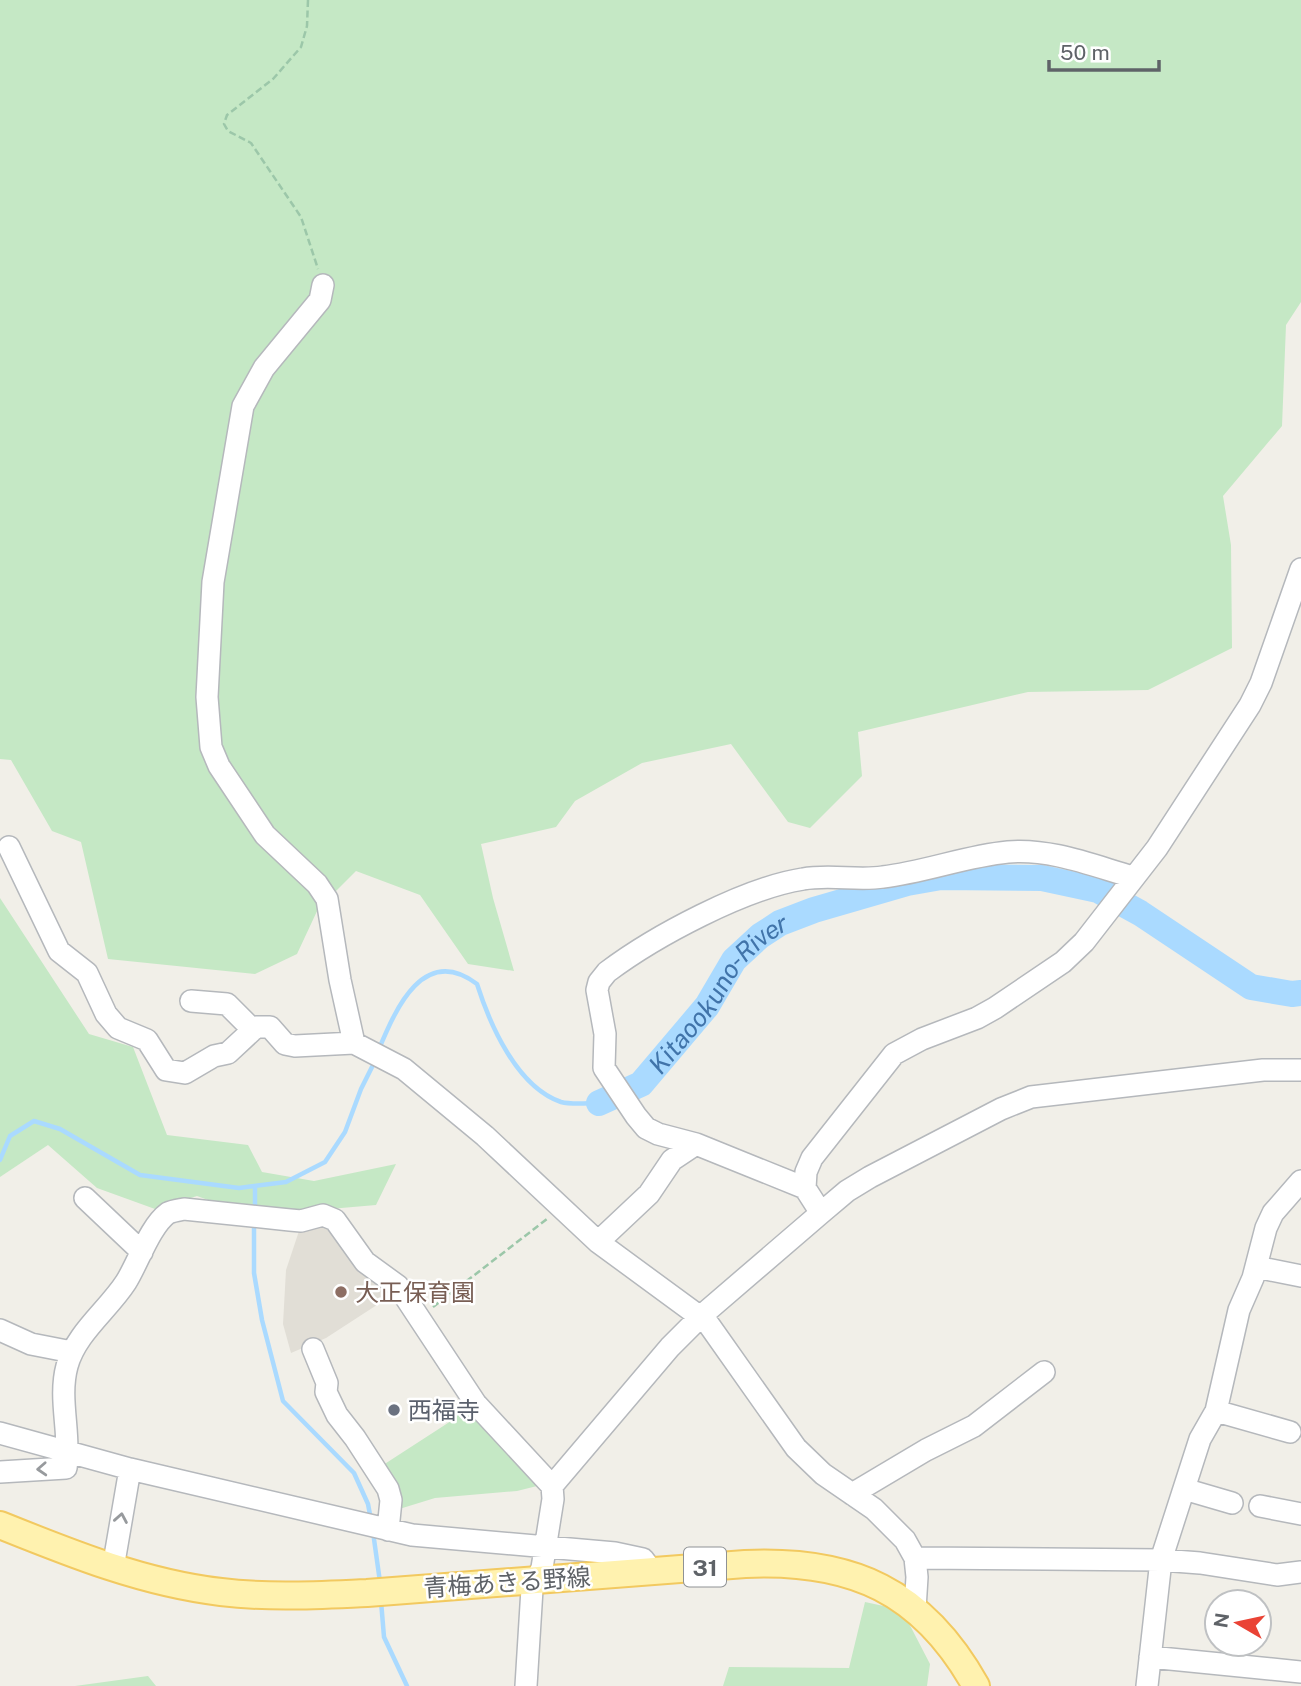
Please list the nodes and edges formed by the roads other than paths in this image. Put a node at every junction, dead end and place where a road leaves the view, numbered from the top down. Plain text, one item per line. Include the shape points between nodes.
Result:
1 (323, 285) road end
2 (1301, 569) edge
3 (9, 847) dead end
4 (1130, 881) junction
5 (191, 1001) dead end
6 (253, 1030) junction
7 (361, 1046) junction
8 (1301, 1070) edge
9 (696, 1144) junction
10 (1301, 1181) edge
11 (805, 1188) junction
12 (85, 1198) dead end
13 (821, 1213) junction
14 (598, 1242) junction
15 (142, 1252) junction
16 (1256, 1267) junction
17 (1301, 1276) edge
18 (701, 1317) junction
19 (0, 1330) edge
20 (313, 1349) dead end
21 (72, 1352) junction
22 (1044, 1372) dead end
23 (1216, 1411) junction
24 (1290, 1432) dead end
25 (0, 1433) edge
26 (69, 1450) junction
27 (130, 1469) junction
28 (0, 1472) edge
29 (552, 1486) junction
30 (1184, 1489) junction
31 (852, 1494) junction
32 (1232, 1503) dead end
33 (1270, 1503) dead end
34 (1301, 1514) edge
35 (0, 1525) edge
36 (388, 1530) junction
37 (546, 1546) junction
38 (915, 1558) junction
39 (1161, 1560) junction
40 (113, 1568) junction
41 (652, 1571) junction
42 (1301, 1572) edge
43 (537, 1580) junction
44 (915, 1609) junction
45 (1150, 1657) junction
46 (1301, 1672) edge
47 (526, 1686) edge
48 (976, 1686) edge
49 (1147, 1686) edge

1 - 7 street via 320,300 264,368 243,406 213,582 207,698 211,747 219,766 265,835 327,899 340,980
2 - 4 street via 1250,705 1157,848
3 - 6 street via 59,951 88,974 106,1014 118,1028 147,1040 166,1070 185,1073 228,1053
4 - 9 street via 1033,852 1010,852 880,878 806,878 750,893 619,963 599,982 597,990 605,1034 604,1068 646,1128
4 - 11 street via 1063,962 977,1018 894,1054 812,1158
5 - 6 street via 227,1004
6 - 7 street via 270,1027 285,1044 295,1046
7 - 14 street via 404,1069 485,1136
8 - 13 street via 1263,1070 1031,1097 870,1177
9 - 11 street
9 - 14 street via 672,1160 649,1194
10 - 16 street via 1273,1213
11 - 13 street
12 - 15 street
13 - 18 street
14 - 18 street
15 - 21 street via 125,1283
15 - 29 street via 169,1213 184,1209 301,1221 323,1215 335,1220 365,1262 398,1286 477,1404
16 - 17 street
16 - 23 street via 1239,1310
18 - 29 street
18 - 31 street via 796,1448
19 - 21 street via 31,1344
20 - 36 street via 337,1415 388,1489
21 - 26 street via 64,1395
22 - 31 street via 974,1426
23 - 24 street
23 - 30 street via 1200,1439
25 - 26 street
26 - 27 street
26 -> 28 street via 66,1468
27 - 36 street
40 -> 27 street
29 - 37 street
30 - 32 street
30 - 39 street
31 - 38 street via 905,1540
33 - 34 street
35 - 40 main road, 青梅あきる野線 / 31
36 - 37 street
37 - 41 street via 632,1556 643,1559
37 - 43 street
38 - 39 street
38 - 44 street
39 - 42 street via 1277,1576
39 - 45 street
40 - 43 main road, 青梅あきる野線 / 31 via 222,1593 272,1596
41 - 43 main road, 青梅あきる野線 / 31
41 - 44 main road, 青梅あきる野線 / 31 via 784,1563 820,1567 867,1581
43 - 47 street via 532,1589
44 - 48 main road, 青梅あきる野線 / 31 via 945,1639
45 - 46 street
45 - 49 street

